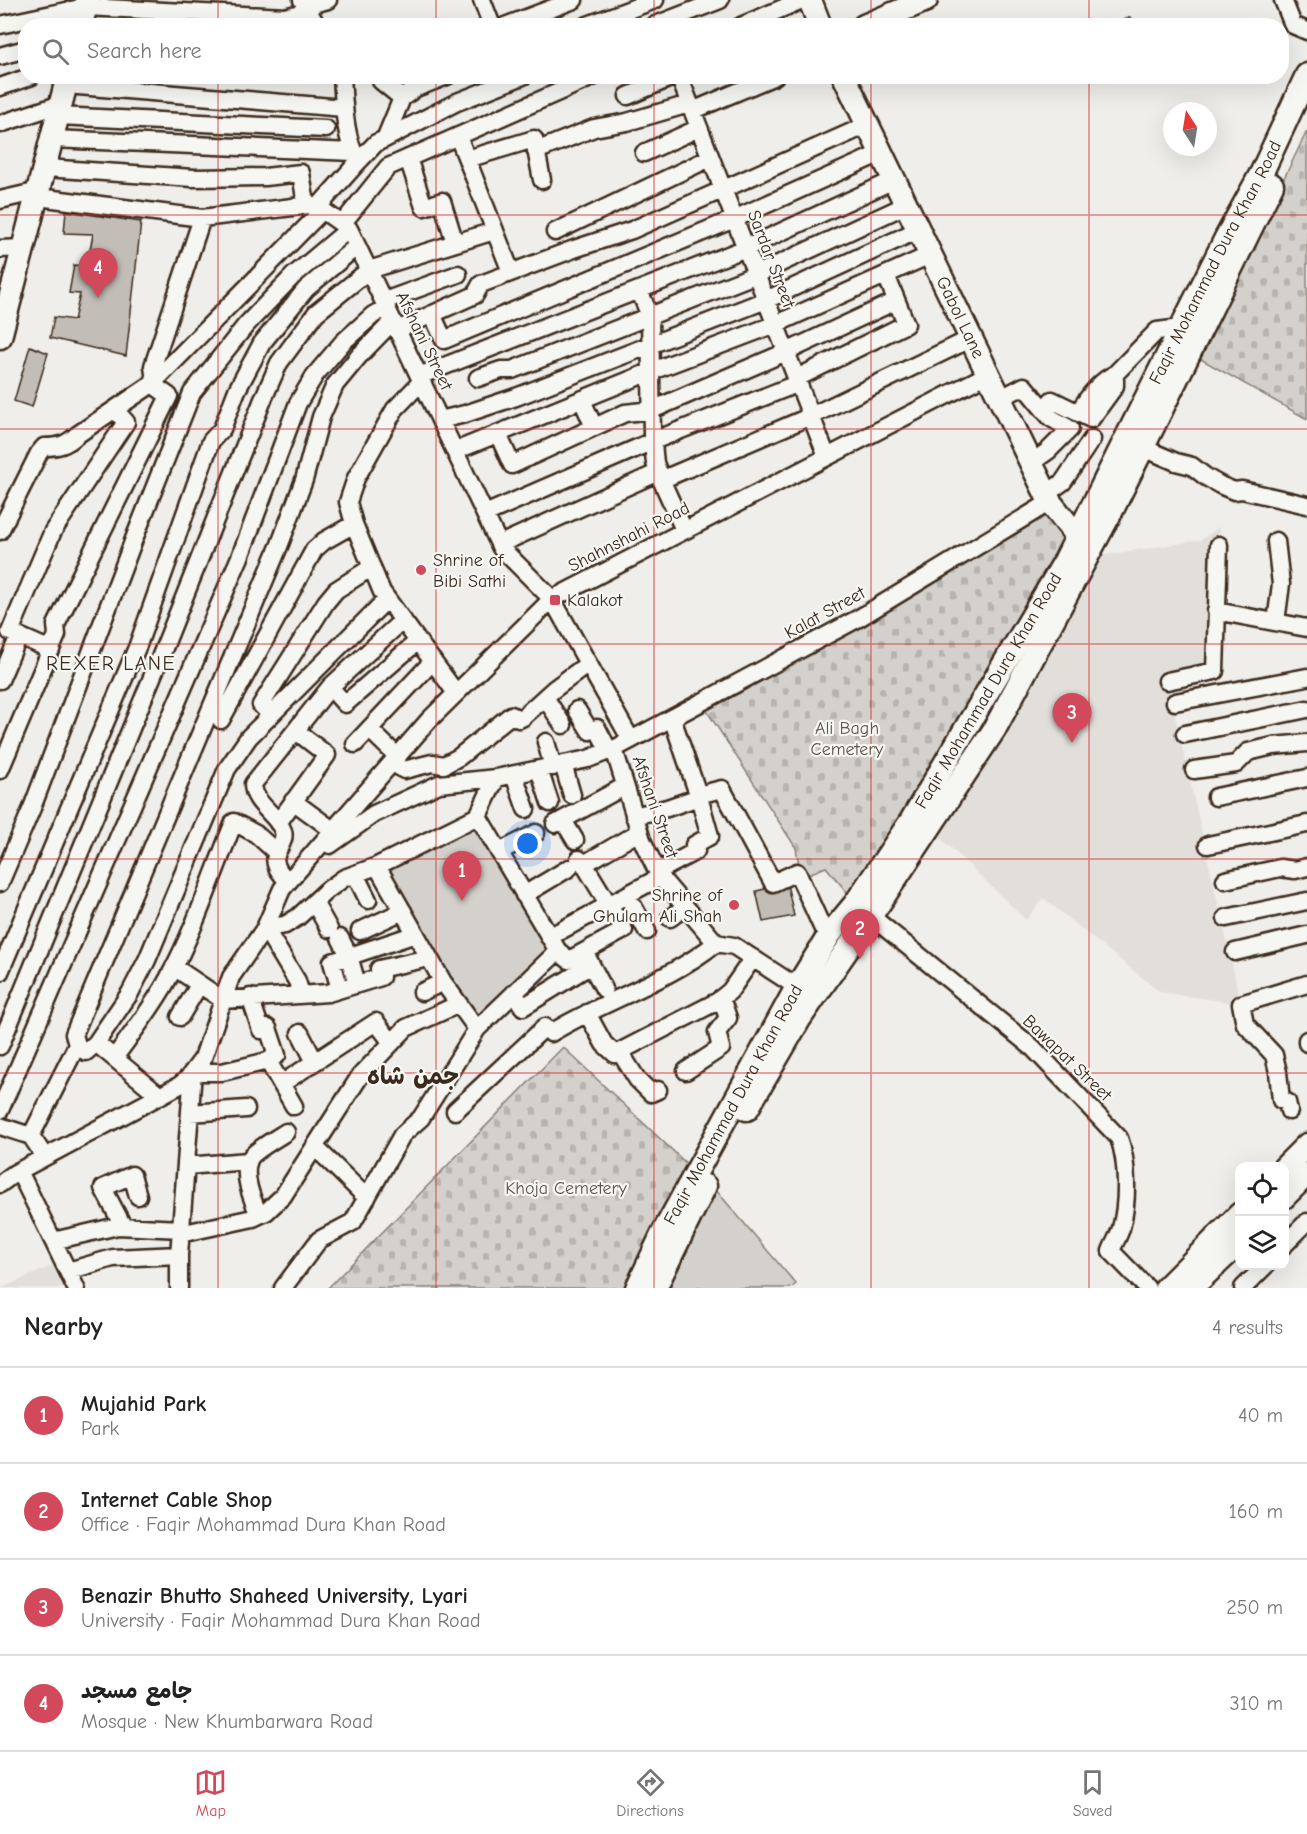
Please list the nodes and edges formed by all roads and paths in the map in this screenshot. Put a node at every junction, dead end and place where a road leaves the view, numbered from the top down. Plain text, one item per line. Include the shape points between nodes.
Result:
1 (328, 0) edge
2 (482, 0) edge
3 (574, 0) edge
4 (720, 0) edge
5 (802, 0) edge
6 (810, 0) edge
7 (926, 0) edge
8 (1283, 0) edge
9 (651, 1) edge
10 (84, 11) edge
11 (308, 11) edge
12 (42, 18) edge
13 (489, 18) edge
14 (526, 18) edge
15 (606, 18) edge
16 (655, 18) edge
17 (675, 18) edge
18 (760, 18) edge
19 (816, 18) edge
20 (883, 18) edge
21 (18, 22) edge
22 (0, 25) edge
23 (1307, 31) edge
24 (18, 51) edge
25 (0, 56) edge
26 (1307, 75) edge
27 (18, 81) edge
28 (342, 84) edge
29 (385, 84) edge
30 (426, 84) edge
31 (503, 84) edge
32 (577, 84) edge
33 (664, 84) edge
34 (684, 84) edge
35 (753, 84) edge
36 (848, 84) edge
37 (0, 87) edge
38 (63, 95) edge
39 (628, 96) dead end
40 (402, 98) junction
41 (273, 102) junction
42 (691, 107) junction
43 (344, 108) junction
44 (1307, 113) edge
45 (0, 124) edge
46 (867, 125) junction
47 (273, 126) junction
48 (699, 128) junction
49 (326, 129) dead end
50 (458, 136) junction
51 (52, 139) junction
52 (385, 139) junction
53 (536, 151) junction
54 (644, 153) dead end
55 (881, 153) junction
56 (355, 157) junction
57 (408, 158) junction
58 (710, 158) junction
59 (467, 159) junction
60 (45, 168) junction
61 (542, 180) dead end
62 (894, 180) junction
63 (723, 189) junction
64 (39, 194) junction
65 (0, 200) edge
66 (906, 205) junction
67 (316, 208) junction
68 (202, 218) junction
69 (734, 219) junction
70 (346, 227) junction
71 (918, 230) junction
72 (494, 231) junction
73 (555, 232) dead end
74 (455, 243) junction
75 (357, 246) junction
76 (24, 248) junction
77 (746, 248) junction
78 (0, 249) edge
79 (930, 255) junction
80 (369, 270) junction
81 (511, 272) junction
82 (458, 274) dead end
83 (757, 274) junction
84 (886, 275) junction
85 (639, 290) junction
86 (766, 300) junction
87 (896, 301) junction
88 (432, 314) junction
89 (390, 315) junction
90 (650, 316) junction
91 (776, 324) junction
92 (1188, 334) junction
93 (0, 337) edge
94 (970, 339) junction
95 (651, 344) junction
96 (786, 352) junction
97 (652, 371) junction
98 (987, 374) junction
99 (420, 378) junction
100 (478, 378) dead end
101 (798, 381) junction
102 (154, 383) junction
103 (999, 399) junction
104 (582, 400) junction
105 (115, 410) junction
106 (652, 410) junction
107 (1044, 410) junction
108 (811, 416) junction
109 (440, 420) junction
110 (594, 427) junction
111 (498, 434) junction
112 (1092, 439) dead end
113 (653, 441) junction
114 (1134, 444) junction
115 (455, 451) junction
116 (827, 456) junction
117 (1031, 463) junction
118 (660, 476) junction
119 (1048, 498) junction
120 (1307, 505) edge
121 (485, 514) junction
122 (354, 524) junction
123 (684, 530) junction
124 (0, 531) edge
125 (1276, 541) dead end
126 (1084, 543) junction
127 (500, 544) junction
128 (1219, 545) dead end
129 (372, 567) junction
130 (387, 599) junction
131 (552, 599) junction
132 (1216, 610) junction
133 (403, 621) junction
134 (1276, 622) junction
135 (1307, 628) edge
136 (19, 636) junction
137 (417, 641) junction
138 (51, 650) junction
139 (433, 661) junction
140 (588, 664) junction
141 (1307, 676) edge
142 (0, 680) edge
143 (1167, 681) dead end
144 (330, 687) junction
145 (990, 687) junction
146 (456, 693) junction
147 (546, 699) junction
148 (1011, 699) junction
149 (1175, 702) dead end
150 (1307, 709) edge
151 (577, 710) dead end
152 (271, 715) junction
153 (672, 718) junction
154 (221, 720) dead end
155 (563, 725) dead end
156 (369, 729) junction
157 (296, 731) junction
158 (1185, 734) dead end
159 (631, 740) junction
160 (546, 742) dead end
161 (1307, 743) edge
162 (355, 744) dead end
163 (612, 750) junction
164 (396, 760) junction
165 (552, 767) junction
166 (0, 770) edge
167 (1194, 770) dead end
168 (514, 775) junction
169 (496, 778) junction
170 (1307, 778) edge
171 (625, 786) junction
172 (572, 795) dead end
173 (699, 796) junction
174 (1216, 797) dead end
175 (293, 801) junction
176 (550, 803) dead end
177 (526, 809) dead end
178 (478, 816) junction
179 (278, 823) junction
180 (637, 824) junction
181 (1307, 824) edge
182 (334, 831) junction
183 (536, 833) dead end
184 (576, 840) dead end
185 (1208, 845) dead end
186 (276, 852) junction
187 (499, 852) junction
188 (306, 862) junction
189 (578, 864) junction
190 (377, 866) junction
191 (1307, 867) edge
192 (355, 874) junction
193 (658, 875) junction
194 (1225, 880) dead end
195 (288, 882) junction
196 (0, 883) edge
197 (524, 895) junction
198 (627, 895) junction
199 (368, 900) dead end
200 (1307, 901) edge
201 (314, 902) junction
202 (608, 905) junction
203 (685, 907) junction
204 (863, 909) junction
205 (403, 911) junction
206 (670, 918) dead end
207 (1226, 918) dead end
208 (265, 928) junction
209 (647, 930) dead end
210 (360, 931) dead end
211 (416, 934) junction
212 (830, 934) junction
213 (1307, 935) edge
214 (716, 943) junction
215 (554, 944) junction
216 (1235, 952) dead end
217 (349, 956) junction
218 (429, 958) junction
219 (753, 958) junction
220 (587, 959) junction
221 (174, 967) junction
222 (0, 972) edge
223 (443, 982) junction
224 (357, 984) junction
225 (199, 985) junction
226 (797, 987) junction
227 (1305, 987) edge
228 (340, 989) junction
229 (604, 989) dead end
230 (422, 992) dead end
231 (514, 993) junction
232 (301, 994) junction
233 (250, 997) junction
234 (721, 998) junction
235 (223, 1000) junction
236 (459, 1004) junction
237 (587, 1013) junction
238 (180, 1017) dead end
239 (477, 1029) junction
240 (300, 1034) dead end
241 (96, 1043) junction
242 (392, 1043) junction
243 (77, 1045) junction
244 (0, 1046) edge
245 (620, 1052) junction
246 (114, 1058) junction
247 (268, 1061) junction
248 (315, 1062) junction
249 (686, 1071) dead end
250 (193, 1072) junction
251 (281, 1084) junction
252 (658, 1090) dead end
253 (160, 1096) junction
254 (294, 1106) dead end
255 (246, 1109) dead end
256 (0, 1110) edge
257 (455, 1111) dead end
258 (1289, 1111) dead end
259 (190, 1113) junction
260 (0, 1126) edge
261 (286, 1132) dead end
262 (31, 1136) junction
263 (1307, 1145) edge
264 (315, 1147) junction
265 (45, 1157) junction
266 (248, 1161) junction
267 (1289, 1163) edge
268 (186, 1166) junction
269 (19, 1171) junction
270 (1307, 1174) edge
271 (0, 1184) edge
272 (1289, 1192) edge
273 (138, 1196) dead end
274 (367, 1198) junction
275 (259, 1215) junction
276 (1237, 1216) edge
277 (1307, 1222) edge
278 (123, 1226) junction
279 (181, 1232) junction
280 (1289, 1240) edge
281 (53, 1241) junction
282 (1235, 1246) edge
283 (178, 1256) junction
284 (1261, 1270) edge
285 (68, 1271) junction
286 (76, 1288) edge
287 (179, 1288) edge
288 (283, 1288) edge
289 (637, 1288) edge
290 (655, 1288) edge
291 (1147, 1288) edge
292 (1166, 1288) edge
293 (1191, 1288) edge
294 (1243, 1288) edge

1 - 11 street
2 - 13 street
3 - 14 street
4 - 17 street
5 - 18 street
6 - 19 main road
7 - 20 main road
8 - 23 street via 1293,25
9 - 15 street
9 - 16 street
10 - 11 street via 285,17
10 - 12 street
21 - 22 street
24 - 25 street
26 - 92 main road, Faqir Mohammad Dura Khan Road via 1226,238
27 - 37 street
28 - 43 street
29 - 40 street
30 - 40 street
31 - 52 street via 457,102
32 - 50 street
33 - 39 street
34 - 42 street, Sardar Street
35 - 42 street
36 - 46 main road, Gabol Lane
38 - 41 street
38 - 45 street
38 - 47 street
38 - 51 main road
40 - 52 street
41 - 43 street
41 - 47 street
42 - 48 street, Sardar Street
42 - 53 street via 594,128
43 - 56 street
44 - 92 main road, Faqir Mohammad Dura Khan Road
46 - 55 main road, Gabol Lane
46 - 63 street
47 - 49 street
48 - 54 street
48 - 58 street, Sardar Street
50 - 57 street
50 - 59 street
51 - 56 street
51 - 60 main road
52 - 56 street
53 - 59 street via 534,140
53 - 61 street
55 - 62 main road, Gabol Lane
55 - 69 street
56 - 67 street
57 - 70 street via 388,167
57 - 74 street via 424,207 442,201
58 - 63 street, Sardar Street
58 - 73 street
59 - 72 street
60 - 64 main road
60 - 67 street via 193,178 301,173
62 - 66 main road, Gabol Lane
62 - 77 street
63 - 69 street, Sardar Street
63 - 81 street via 632,230
64 - 65 street
64 - 68 street
64 - 76 main road
66 - 71 main road, Gabol Lane
66 - 83 street
67 - 68 street
67 - 70 street
67 - 102 street
68 - 102 street via 153,366
69 - 77 street, Sardar Street
69 - 88 street via 444,340
70 - 75 street, Afshani Street
70 - 196 street via 246,325 192,393
71 - 79 main road, Gabol Lane
71 - 86 street
72 - 74 street
72 - 81 street
74 - 80 street
75 - 80 street, Afshani Street
75 - 222 street via 306,289 262,343 222,429 211,441 138,645
76 - 78 street
76 - 93 main road
77 - 83 street, Sardar Street
77 - 85 street
79 - 84 street
79 - 94 main road, Gabol Lane
80 - 89 street, Afshani Street
80 - 244 street via 316,313 279,363
81 - 88 street via 481,284 475,294
82 - 89 street
83 - 86 street, Sardar Street
83 - 90 street
84 - 87 street
84 - 91 street
85 - 90 street
85 - 99 street
86 - 91 street, Sardar Street
86 - 95 street
87 - 96 street
87 - 101 street via 906,324
88 - 89 street
89 - 99 street, Afshani Street
89 - 243 street via 335,385 321,417 304,480 280,544 74,1034
89 - 256 street via 373,315 343,342 298,403 240,557
90 - 95 street
90 - 100 street via 512,370
91 - 96 street, Sardar Street
91 - 97 street
92 - 107 street via 1173,329 1157,331 1115,374 1115,386 1091,419 1052,400
92 - 114 main road, Faqir Mohammad Dura Khan Road
94 - 98 main road, Gabol Lane
94 - 108 street
95 - 97 street
95 - 109 street via 516,397
96 - 101 street, Sardar Street
96 - 106 street
97 - 104 street
97 - 106 street
98 - 103 main road, Gabol Lane
98 - 116 street, Shahnshahi Road
99 - 109 street, Afshani Street
99 - 122 street via 395,409 356,478 348,502
101 - 108 street, Sardar Street
101 - 113 street
102 - 105 street
102 - 138 street via 169,396 65,605
103 - 107 street via 1024,386
103 - 117 main road, Gabol Lane
104 - 110 street
104 - 111 street
105 - 124 street via 62,447 44,447
105 - 136 street via 126,422 53,531 10,632
106 - 110 street via 625,413
106 - 113 street
107 - 117 street via 1070,429
108 - 116 street, Sardar Street
108 - 118 street
109 - 115 street, Afshani Street
110 - 111 street via 512,465
111 - 115 street
112 - 119 street, Kalat Street
113 - 118 street
113 - 121 street
114 - 120 street via 1192,466 1234,491
114 - 126 main road, Faqir Mohammad Dura Khan Road
115 - 121 street, Afshani Street
116 - 123 street, Shahnshahi Road
117 - 119 main road, Gabol Lane
118 - 123 street
118 - 127 street
119 - 126 main road, Gabol Lane
119 - 153 street, Kalat Street via 860,618
121 - 127 street, Afshani Street
122 - 129 street
122 - 154 street via 314,550
123 - 131 street, Shahnshahi Road
125 - 134 street via 1281,584
126 - 145 main road, Faqir Mohammad Dura Khan Road via 1065,561
126 - 148 main road, Faqir Mohammad Dura Khan Road
127 - 131 street, Afshani Street
128 - 132 street
129 - 130 street
129 - 152 street via 336,590 326,602 261,705
130 - 133 street
130 - 152 street
131 - 140 street, Afshani Street
131 - 146 street, Shahnshahi Road
132 - 134 street
132 - 143 street via 1215,671
133 - 137 street
133 - 144 street
134 - 135 street
136 - 138 street
136 - 142 street
137 - 139 street
137 - 144 street via 345,704
138 - 166 street
139 - 146 street
139 - 156 street
140 - 147 street
140 - 159 street, Afshani Street
141 - 149 street
144 - 157 street
145 - 148 main road
145 - 204 main road, Faqir Mohammad Dura Khan Road
146 - 164 street, Shahnshahi Road
147 - 155 street
147 - 164 street via 524,717 511,715 444,765 432,763 404,770
148 - 204 main road, Faqir Mohammad Dura Khan Road via 994,730
150 - 158 street
151 - 163 street, Afshani Street via 590,731 597,728
152 - 241 street via 227,770 147,960
153 - 159 street, Kalat Street
153 - 173 street
156 - 162 street
156 - 164 street
157 - 175 street via 327,755
157 - 179 street via 253,784 255,794
159 - 163 street, Kalat Street
160 - 165 street
161 - 167 street via 1273,746 1248,752 1236,764
163 - 165 street, Kalat Street
163 - 171 street, Afshani Street
164 - 182 street, Shahnshahi Road
165 - 168 street, Kalat Street
165 - 172 street
165 - 176 street
168 - 169 street, Kalat Street
168 - 177 street
169 - 178 street
169 - 188 street, Kalat Street via 439,784 374,814
170 - 174 street
171 - 180 street, Afshani Street
171 - 184 street via 559,822
173 - 180 street
173 - 193 street via 710,836 694,845 696,851
173 - 212 street via 722,789 773,883 797,872 822,927
175 - 179 street
175 - 182 street
178 - 187 street
178 - 190 street
179 - 186 street via 284,836
180 - 189 street
180 - 193 street, Afshani Street
181 - 185 street
182 - 188 street, Shahnshahi Road
183 - 187 street
186 - 195 street via 276,867
186 - 221 street via 256,834 234,822
187 - 197 street
188 - 195 street
189 - 197 street
189 - 202 street
190 - 192 street
190 - 205 street
191 - 194 street via 1280,868
192 - 199 street
192 - 201 street
193 - 198 street
193 - 203 street, Afshani Street
195 - 208 street
197 - 215 street
198 - 202 street
198 - 209 street
200 - 207 street
201 - 208 street via 285,925
201 - 217 street
202 - 215 street
202 - 220 street via 624,930
203 - 206 street
203 - 214 street, Afshani Street
204 - 212 main road, Faqir Mohammad Dura Khan Road
204 - 290 main road, Faqir Mohammad Dura Khan Road via 714,1168
204 - 291 street, Bawapat Street via 1033,1048 1119,1138 1125,1155 1125,1187 1121,1228 1111,1251
205 - 210 street
205 - 211 street
208 - 232 street
208 - 235 street via 231,977
211 - 217 street
211 - 218 street
212 - 226 main road, Faqir Mohammad Dura Khan Road
213 - 216 street
214 - 219 street via 734,946
214 - 237 street via 660,980
215 - 220 street via 569,960
215 - 231 street
217 - 224 street
217 - 228 street via 332,962
218 - 223 street
218 - 224 street via 379,969 381,977
219 - 226 street
219 - 234 street
220 - 229 street
220 - 231 street via 523,1007
221 - 225 street
221 - 246 street via 148,1012
223 - 230 street
223 - 236 street
224 - 228 street
225 - 235 street
225 - 238 street
226 - 289 main road, Faqir Mohammad Dura Khan Road
227 - 258 street via 1240,1004 1245,1024 1274,1055 1281,1100 1287,1102
228 - 232 street
231 - 239 street
232 - 233 street
233 - 235 street
233 - 247 street via 261,1030 268,1028 277,1055
234 - 245 street
234 - 249 street via 728,1018 717,1032 722,1048
235 - 250 street via 203,1058
236 - 239 street
236 - 242 street via 406,1028
237 - 245 street via 604,1044 615,1054
237 - 257 street via 551,1033 544,1027
239 - 274 street via 421,1118 402,1135
240 - 248 street
241 - 243 street via 86,1052
241 - 246 street
242 - 248 street via 376,1022
242 - 264 street via 355,1082
243 - 262 street
245 - 252 street via 637,1079 651,1093
246 - 253 street
247 - 250 street via 222,1072
247 - 251 street
248 - 251 street
250 - 253 street
250 - 259 street
251 - 254 street
253 - 265 street
255 - 259 street
259 - 268 street
260 - 262 street
261 - 266 street
262 - 265 street
263 - 267 main road
264 - 274 street
264 - 275 street via 283,1196
265 - 269 street
266 - 268 street
266 - 275 street via 251,1194
268 - 279 street
269 - 271 street
269 - 281 street
270 - 272 main road
273 - 278 street via 132,1175 103,1188
274 - 288 street via 353,1222 319,1240
275 - 279 street
276 - 292 main road
277 - 280 street
278 - 279 street
278 - 281 street
279 - 283 street
281 - 285 street
282 - 293 main road
283 - 285 street via 113,1258
283 - 287 street
284 - 294 street
285 - 286 street

